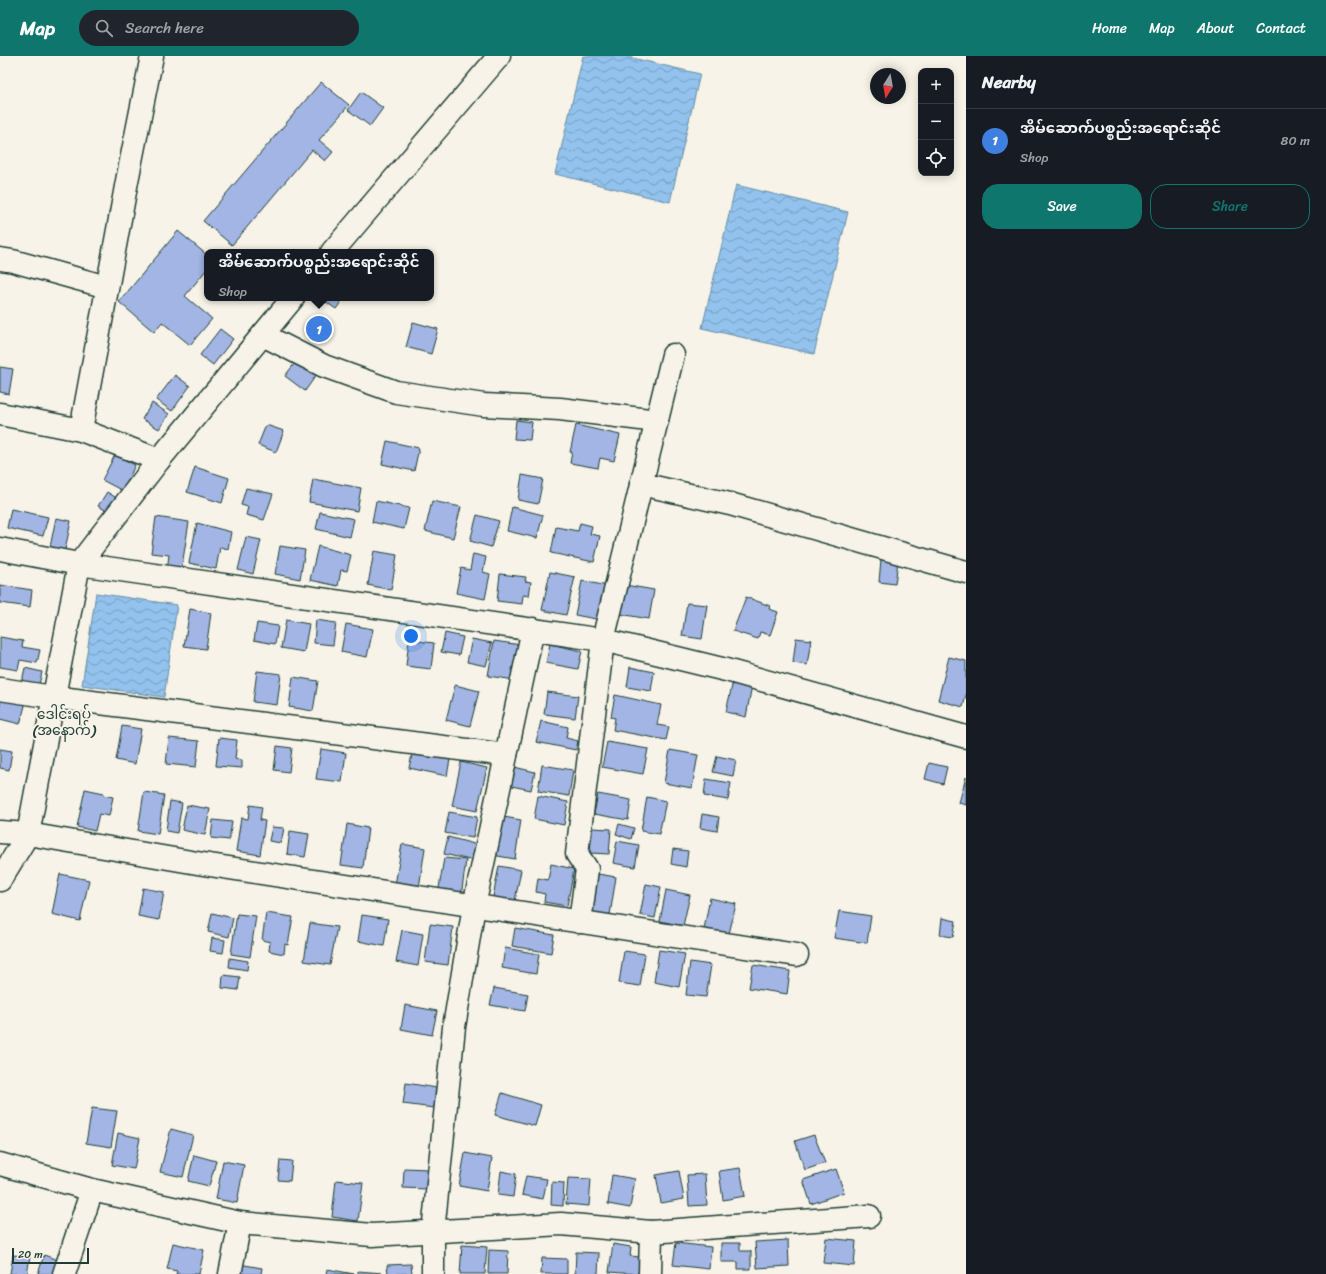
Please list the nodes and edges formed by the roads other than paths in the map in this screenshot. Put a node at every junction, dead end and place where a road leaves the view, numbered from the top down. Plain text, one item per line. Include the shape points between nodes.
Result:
1 (152, 56) edge
2 (499, 56) edge
3 (335, 249) edge
4 (0, 259) edge
5 (107, 287) junction
6 (291, 301) edge
7 (263, 335) junction
8 (673, 355) dead end
9 (0, 414) edge
10 (657, 421) junction
11 (81, 430) junction
12 (158, 460) junction
13 (641, 484) junction
14 (0, 549) edge
15 (79, 564) junction
16 (966, 572) edge
17 (532, 629) junction
18 (603, 640) junction
19 (0, 689) edge
20 (53, 697) junction
21 (966, 737) edge
22 (506, 756) junction
23 (0, 832) edge
24 (28, 834) junction
25 (0, 880) edge
26 (474, 906) junction
27 (580, 922) junction
28 (797, 955) dead end
29 (0, 1164) edge
30 (92, 1190) junction
31 (869, 1216) dead end
32 (240, 1223) junction
33 (433, 1232) junction
34 (651, 1232) junction
35 (64, 1274) edge
36 (230, 1274) edge
37 (432, 1274) edge
38 (650, 1274) edge

1 - 5 street
2 - 3 street
4 - 5 street
5 - 11 street
6 - 7 street
7 - 10 street via 324,366 396,392 484,405 560,409
7 - 12 street
8 - 10 street
9 - 11 street
10 - 13 street
11 - 12 street
12 - 15 street
13 - 16 street via 730,504
13 - 18 street
14 - 15 street
15 - 17 street
15 - 20 street
17 - 18 street
17 - 22 street
18 - 21 street via 726,670
18 - 27 street via 577,854 587,869
19 - 20 street
20 - 22 street
20 - 24 street
22 - 26 street
23 - 24 street
24 - 25 street
24 - 26 street
26 - 27 street
26 - 33 street via 454,1027
27 - 28 street
29 - 30 street
30 - 32 street
30 - 35 street
31 - 34 street
32 - 33 street via 372,1235
32 - 36 street
33 - 34 street via 561,1224
33 - 37 street
34 - 38 street

